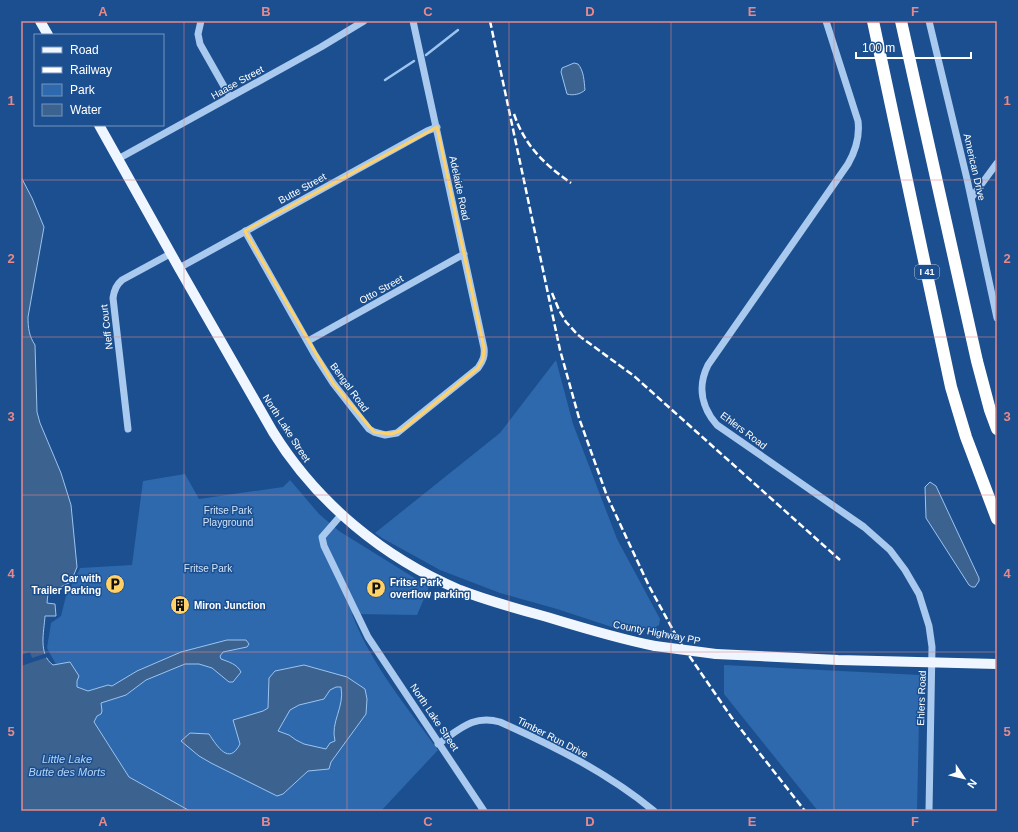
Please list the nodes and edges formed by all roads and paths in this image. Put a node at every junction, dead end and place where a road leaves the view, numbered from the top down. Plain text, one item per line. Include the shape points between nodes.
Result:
1 (40, 21) edge
2 (201, 21) edge
3 (364, 21) edge
4 (413, 21) edge
5 (826, 21) edge
6 (873, 21) edge
7 (901, 21) edge
8 (929, 21) edge
9 (47, 34) edge
10 (230, 97) junction
11 (100, 126) edge
12 (437, 127) junction
13 (118, 159) junction
14 (997, 163) edge
15 (972, 198) junction
16 (245, 231) junction
17 (170, 254) junction
18 (464, 254) junction
19 (179, 268) junction
20 (997, 318) edge
21 (308, 341) junction
22 (483, 359) joint
23 (997, 428) edge
24 (128, 429) dead end
25 (342, 514) junction
26 (997, 519) edge
27 (932, 662) junction
28 (997, 664) edge
29 (438, 744) junction
30 (484, 811) edge
31 (654, 811) edge
32 (929, 811) edge

1 - 9 main road
2 - 10 street via 198,34 200,44
3 - 10 street, Haase Street
4 - 12 street, Adelaide Road
5 - 27 street, Ehlers Road via 858,121 856,149 708,366 702,380 702,400 717,425 864,527 890,550 910,577 924,609 932,636
6 - 26 highway, I 41 via 951,387 966,437
7 - 23 highway via 977,361
8 - 15 street, American Drive
10 - 13 street, Haase Street
11 - 13 main road, North Lake Street
12 - 16 street, Butte Street via 427,130
12 - 18 street, Adelaide Road
13 - 17 main road, North Lake Street
14 - 15 street
15 - 20 street, American Drive
16 - 19 street, Butte Street
16 - 21 street, Bengal Road
17 - 19 main road, North Lake Street
17 - 24 street, Neff Court via 122,280 114,291
18 - 21 street, Otto Street
18 - 22 street, Adelaide Road via 484,348
19 - 25 main road, North Lake Street via 281,444 311,484
21 - 22 street, Bengal Road via 333,383 366,425 374,432 385,435 402,430 478,368
25 - 27 main road, County Highway PP, bridge via 392,554 461,590 610,636 655,646 716,654
25 - 29 street, North Lake Street via 322,537 324,546 368,636
27 - 28 main road, County Highway PP
27 - 32 street, Ehlers Road
29 - 30 street, North Lake Street
29 - 31 street, Timber Run Drive via 476,720 491,719 532,736 580,761

